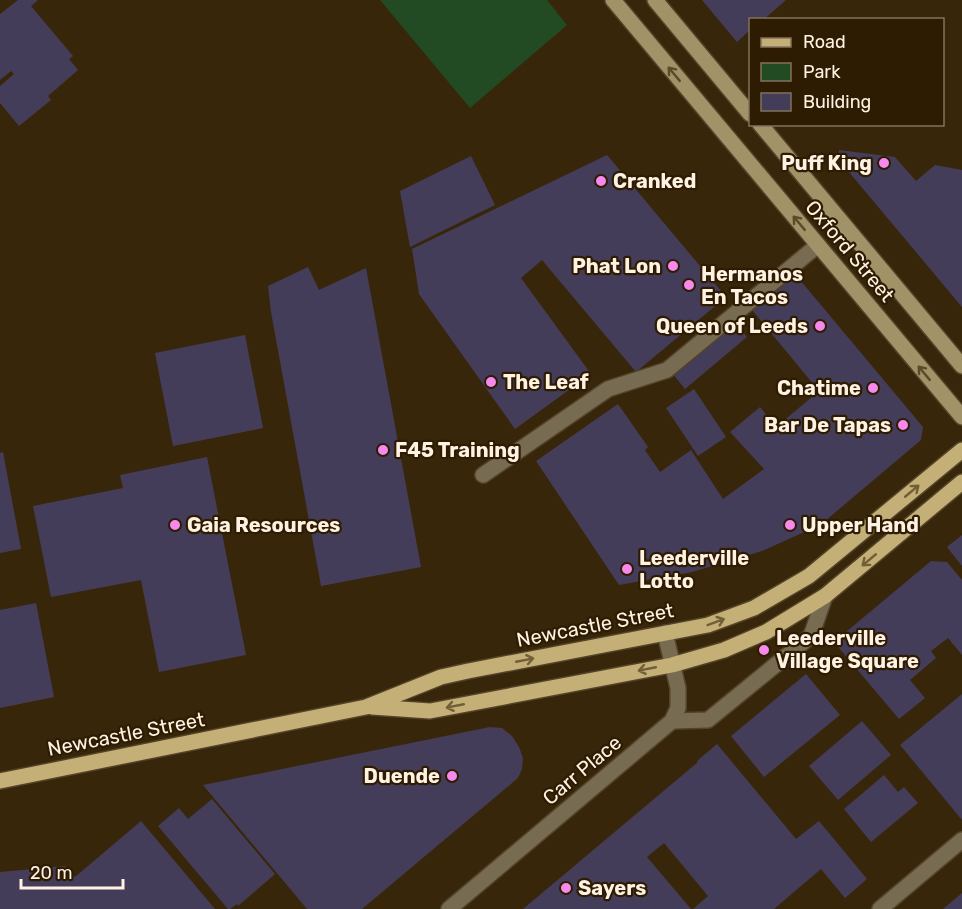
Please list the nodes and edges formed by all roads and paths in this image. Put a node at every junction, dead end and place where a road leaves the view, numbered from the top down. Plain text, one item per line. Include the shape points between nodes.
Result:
1 (613, 0) edge
2 (655, 0) edge
3 (749, 113) edge
4 (762, 126) edge
5 (818, 245) junction
6 (962, 366) edge
7 (962, 417) edge
8 (962, 450) edge
9 (483, 475) dead end
10 (962, 482) edge
11 (825, 596) junction
12 (665, 633) junction
13 (672, 665) junction
14 (366, 707) junction
15 (672, 721) junction
16 (0, 781) edge
17 (962, 840) edge
18 (449, 909) edge
19 (880, 909) edge

5 -> 1 main road, Oxford Street
2 - 3 main road
4 - 6 main road, Oxford Street
7 -> 5 main road, Oxford Street
5 - 9 street via 667,370 608,389
12 -> 8 main road, Newcastle Street via 708,625 754,608 809,576
10 -> 11 main road, Newcastle Street
11 - 13 main road, Newcastle Street via 766,632 724,650
11 - 15 street via 811,636 708,720
12 - 13 street
14 -> 12 main road, Newcastle Street via 468,670
13 -> 14 main road, Newcastle Street via 430,711
13 - 15 street via 678,688 678,708
14 - 16 main road, Newcastle Street
15 - 18 street, Carr Place
17 - 19 street

